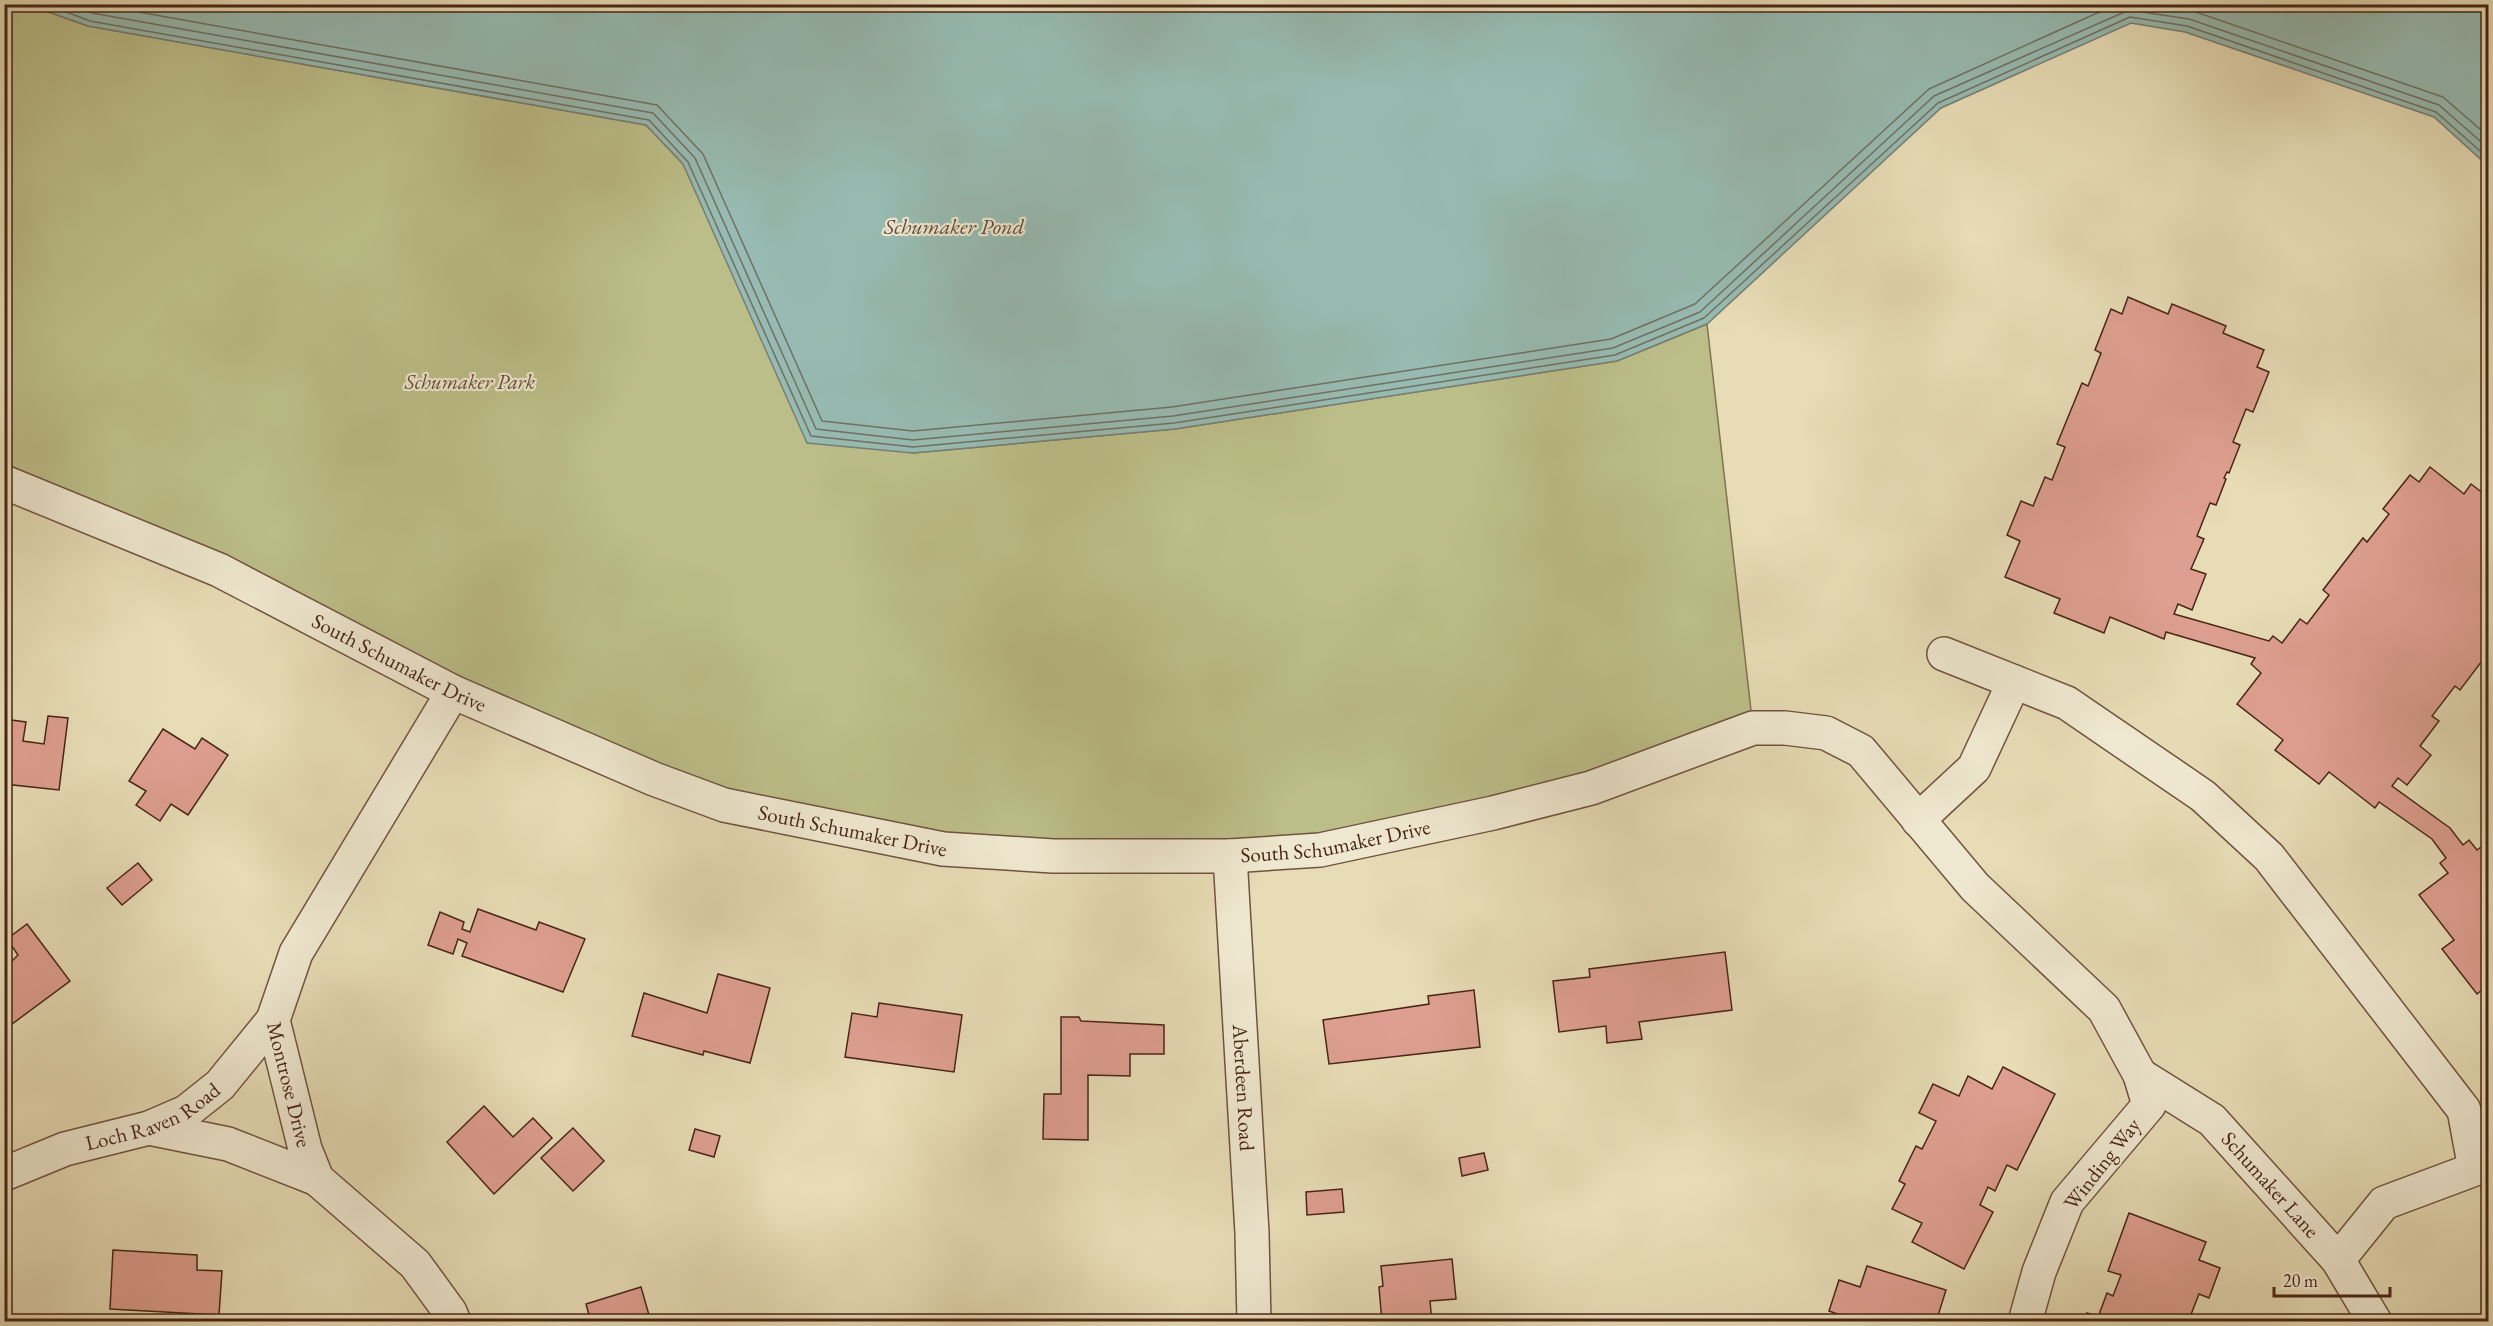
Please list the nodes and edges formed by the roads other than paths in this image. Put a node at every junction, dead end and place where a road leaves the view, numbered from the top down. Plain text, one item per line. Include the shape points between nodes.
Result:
1 (4, 482) edge
2 (1944, 654) dead end
3 (2014, 682) junction
4 (453, 692) junction
5 (1918, 820) junction
6 (1230, 856) junction
7 (273, 1020) junction
8 (2140, 1075) junction
9 (148, 1128) junction
10 (4, 1174) edge
11 (2482, 1175) edge
12 (317, 1179) junction
13 (2338, 1260) junction
14 (454, 1322) edge
15 (1254, 1322) edge
16 (2025, 1322) edge
17 (2375, 1322) edge

1 - 4 street, South Schumaker Drive via 219,570
2 - 3 street
3 - 5 street via 1974,768
3 - 11 street via 2067,704 2203,796 2269,857 2464,1110
4 - 6 street, South Schumaker Drive via 724,805 943,849 1053,856
4 - 7 street, Montrose Drive via 296,953
5 - 6 street, South Schumaker Drive via 1861,751 1826,733 1753,729 1591,788 1494,813 1320,850
5 - 8 street, South Schumaker Drive via 1975,887 2104,1009
6 - 15 street, Aberdeen Road
7 - 9 street, Loch Raven Road via 220,1085 186,1112
7 - 12 street, Montrose Drive via 305,1149
8 - 13 street, Schumaker Lane via 2212,1120
8 - 16 street, Winding Way via 2149,1105 2067,1202 2039,1272
9 - 10 street, Loch Raven Road via 65,1149
9 - 12 street via 228,1144
11 - 13 street via 2384,1203
12 - 14 street, Montrose Drive via 415,1264
13 - 17 street, Schumaker Lane

